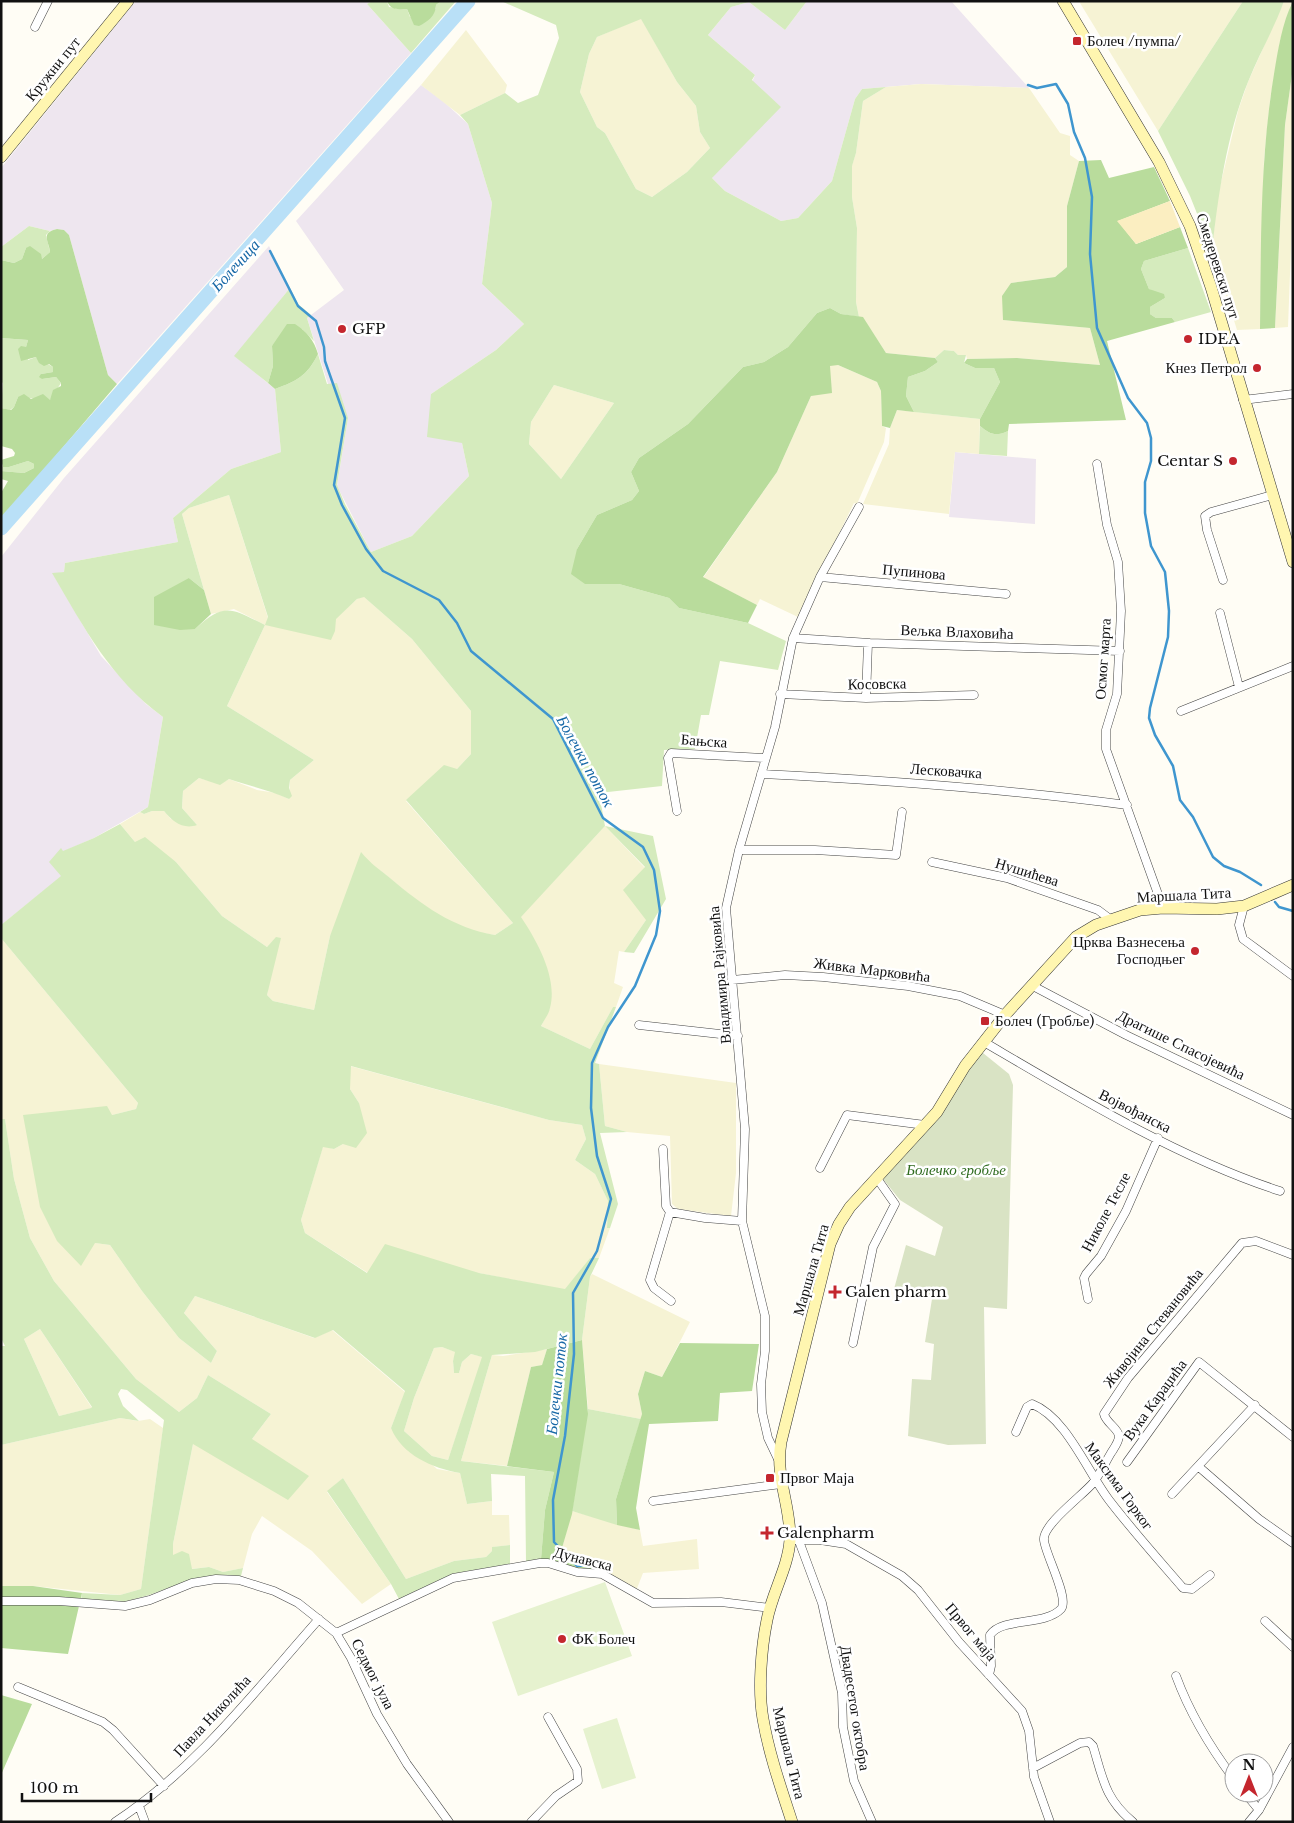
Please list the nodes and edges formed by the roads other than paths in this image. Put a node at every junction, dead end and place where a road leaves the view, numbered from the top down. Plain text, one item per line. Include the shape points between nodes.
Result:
1 (48, 1) edge
2 (128, 1) edge
3 (1063, 1) edge
4 (35, 26) dead end
5 (1, 156) edge
6 (1293, 394) edge
7 (1243, 400) junction
8 (1097, 464) dead end
9 (1272, 495) junction
10 (859, 506) dead end
11 (1293, 562) edge
12 (820, 577) junction
13 (1223, 580) dead end
14 (1006, 594) dead end
15 (1220, 613) dead end
16 (793, 638) junction
17 (868, 643) junction
18 (1120, 651) junction
19 (1293, 666) edge
20 (1239, 687) junction
21 (780, 694) junction
22 (974, 696) dead end
23 (866, 698) junction
24 (1181, 711) dead end
25 (765, 758) junction
26 (761, 774) junction
27 (1127, 805) junction
28 (676, 811) dead end
29 (902, 812) dead end
30 (739, 850) junction
31 (932, 862) dead end
32 (1293, 885) edge
33 (1244, 906) junction
34 (1163, 908) junction
35 (1110, 919) junction
36 (1293, 976) edge
37 (732, 980) junction
38 (1031, 985) junction
39 (1005, 1015) junction
40 (639, 1025) dead end
41 (738, 1036) junction
42 (984, 1042) junction
43 (1293, 1115) edge
44 (925, 1125) junction
45 (1158, 1138) junction
46 (663, 1149) dead end
47 (820, 1168) dead end
48 (876, 1177) junction
49 (1280, 1191) dead end
50 (670, 1212) junction
51 (742, 1221) junction
52 (1293, 1255) edge
53 (1088, 1298) dead end
54 (671, 1301) dead end
55 (853, 1343) dead end
56 (1255, 1405) junction
57 (1016, 1432) dead end
58 (1293, 1437) edge
59 (778, 1459) junction
60 (1126, 1462) dead end
61 (1199, 1467) junction
62 (1095, 1481) junction
63 (781, 1484) junction
64 (1172, 1494) dead end
65 (653, 1502) dead end
66 (794, 1541) junction
67 (1293, 1543) edge
68 (1210, 1575) dead end
69 (1, 1601) edge
70 (770, 1608) junction
71 (319, 1619) junction
72 (1265, 1621) dead end
73 (336, 1633) junction
74 (1293, 1647) edge
75 (989, 1675) junction
76 (1176, 1676) dead end
77 (18, 1687) dead end
78 (548, 1717) dead end
79 (1293, 1747) edge
80 (1224, 1765) edge
81 (1033, 1768) junction
82 (164, 1786) junction
83 (1253, 1803) edge
84 (139, 1806) junction
85 (1259, 1810) junction
86 (534, 1821) edge
87 (788, 1821) edge
88 (115, 1822) edge
89 (145, 1822) edge
90 (449, 1822) edge
91 (872, 1822) edge
92 (1050, 1822) edge
93 (1133, 1822) edge
94 (1249, 1822) edge

1 - 4 street
2 - 5 street, Кружни пут
3 - 7 street, Смедеревски пут via 1159,162 1185,215 1211,287
6 - 7 street
7 - 9 street, Смедеревски пут
8 - 18 street, Осмог марта via 1107,525 1118,562
9 - 11 street, Смедеревски пут
9 - 13 street via 1205,516
10 - 12 street, Владимира Рајковића
12 - 14 street, Пупинова
12 - 16 street, Владимира Рајковића
15 - 20 street
16 - 17 street, Вељка Влаховића
16 - 21 street, Владимира Рајковића
17 - 18 street, Вељка Влаховића
17 - 23 street
18 - 27 street, Осмог марта via 1117,694 1105,737 1106,749
19 - 20 street
20 - 24 street
21 - 23 street, Косовска
21 - 25 street, Владимира Рајковића via 775,727
22 - 23 street, Косовска
25 - 26 street, Владимира Рајковића
25 - 28 street, Бањска via 671,753 668,759
26 - 27 street, Лесковачка via 944,784
26 - 30 street, Владимира Рајковића
27 - 34 street, Осмог марта
29 - 30 street via 896,855
30 - 37 street, Владимира Рајковића via 726,908
31 - 35 street, Нушићева via 1007,878 1098,910
32 - 33 street, Маршала Тита
33 - 34 street, Маршала Тита
33 - 36 street via 1239,925 1243,939
34 - 35 street, Маршала Тита via 1140,910
35 - 38 street, Маршала Тита via 1076,937
37 - 39 street, Живка Марковића via 804,976 908,986 960,996
37 - 41 street, Владимира Рајковића
38 - 39 street, Маршала Тита
38 - 43 street, Драгише Спасојевића via 1126,1035
39 - 42 street, Маршала Тита
40 - 41 street
41 - 51 street, Владимира Рајковића via 745,1129
42 - 44 street, Маршала Тита
42 - 45 street, Војвођанска via 1074,1095
44 - 47 street via 847,1115
44 - 48 street, Маршала Тита
45 - 49 street, Војвођанска
45 - 53 street, Николе Тесле via 1126,1211 1101,1256 1084,1278
46 - 50 street via 666,1206
48 - 55 street via 896,1204 873,1248
48 - 59 street, Маршала Тита via 843,1217 830,1244
50 - 51 street
50 - 54 street via 650,1280 654,1288
51 - 59 street, Владимира Рајковића via 765,1316 762,1412 768,1438
52 - 62 street, Живојина Стевановића via 1252,1241 1235,1249 1128,1378 1105,1412 1104,1417 1118,1432 1119,1438
56 - 58 street, Вука Караџића
56 - 60 street, Вука Караџића via 1199,1362
56 - 61 street
57 - 62 street, Максима Горког via 1027,1407 1032,1404 1038,1407 1061,1426
59 - 63 street, Маршала Тита
61 - 64 street
61 - 67 street via 1259,1520
62 - 68 street, Максима Горког via 1183,1588 1192,1589
62 - 75 street via 1044,1535 1063,1601 1061,1609 1041,1619 992,1631
63 - 65 street
63 - 66 street, Маршала Тита
66 - 70 street, Маршала Тита
66 - 75 street, Првог маја via 846,1544 902,1576 918,1590
66 - 91 street, Двадесетог октобра via 822,1603 842,1693 843,1727 854,1781
69 - 71 street, Седмог јула via 126,1606 192,1583 239,1580 282,1595
70 - 73 street, Дунавска via 721,1602 653,1603 602,1574 540,1563 453,1578
70 - 87 street, Маршала Тита via 764,1644 762,1717
71 - 73 street, Седмог јула
71 - 82 street, Павла Николића via 234,1717
72 - 74 street
73 - 90 street, Седмог јула via 377,1714 407,1764
75 - 81 street, Првог маја via 1022,1711
76 - 80 street via 1200,1730
77 - 82 street via 103,1722
78 - 86 street via 579,1778 545,1806
79 - 85 street
81 - 92 street, Првог маја
81 - 93 street via 1080,1743 1089,1742 1107,1794
82 - 84 street, Павла Николића
83 - 85 street
84 - 88 street, Павла Николића
84 - 89 street
85 - 94 street

